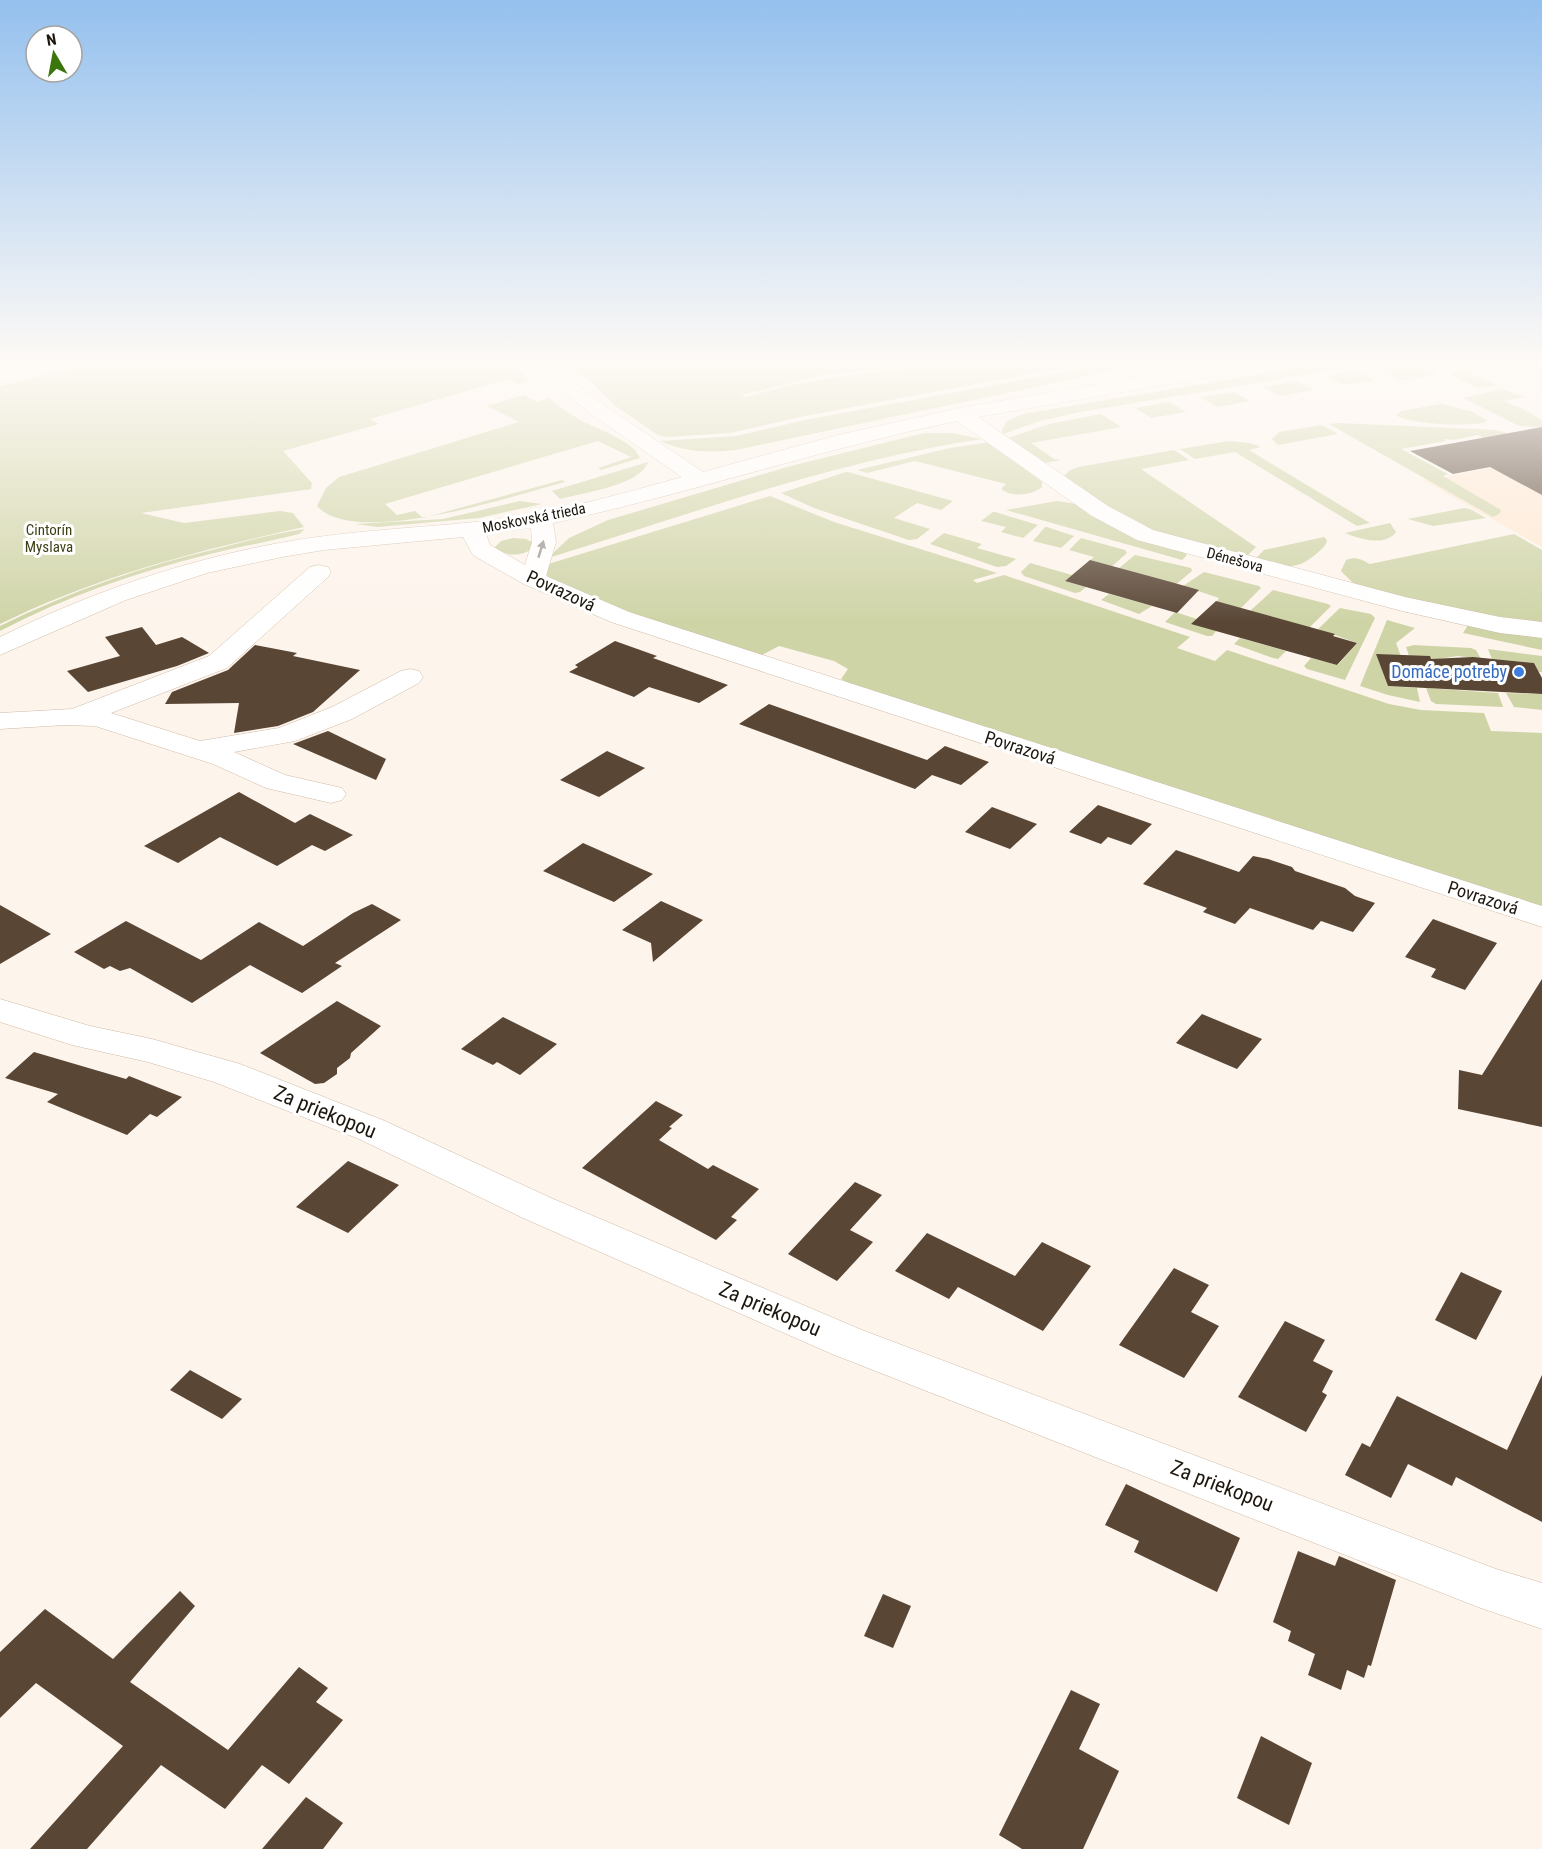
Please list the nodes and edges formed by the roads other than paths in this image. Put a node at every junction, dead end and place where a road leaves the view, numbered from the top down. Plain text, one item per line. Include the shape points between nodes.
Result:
1 (657, 450) joint
2 (660, 450) edge
3 (806, 450) edge
4 (1013, 450) edge
5 (796, 453) junction
6 (699, 479) junction
7 (631, 497) junction
8 (541, 519) junction
9 (473, 530) junction
10 (319, 572) dead end
11 (533, 579) junction
12 (1542, 630) edge
13 (0, 647) edge
14 (410, 677) dead end
15 (74, 717) junction
16 (0, 721) edge
17 (198, 750) junction
18 (331, 794) dead end
19 (1542, 917) edge
20 (0, 1010) edge
21 (1542, 1606) edge

1 - 6 street
1 - 7 street via 648,477
2 - 5 street via 706,455
3 - 5 street, Moskovská trieda
4 - 12 street, Dénešova via 1101,511 1145,535 1402,604
5 - 6 street, Moskovská trieda
6 - 7 street, Moskovská trieda
7 - 8 street, Moskovská trieda
8 - 9 street, Moskovská trieda
11 -> 8 street via 544,542
9 - 11 street, Povrazová via 482,550
9 - 13 street, Moskovská trieda via 327,542 209,565 121,591
10 - 15 street via 218,662
11 - 19 street, Povrazová via 620,617
14 - 17 street via 342,713 285,735
15 - 16 street
15 - 17 street via 97,718
17 - 18 street via 276,782
20 - 21 street, Za priekopou via 85,1037 227,1073 372,1130 537,1208 847,1342

